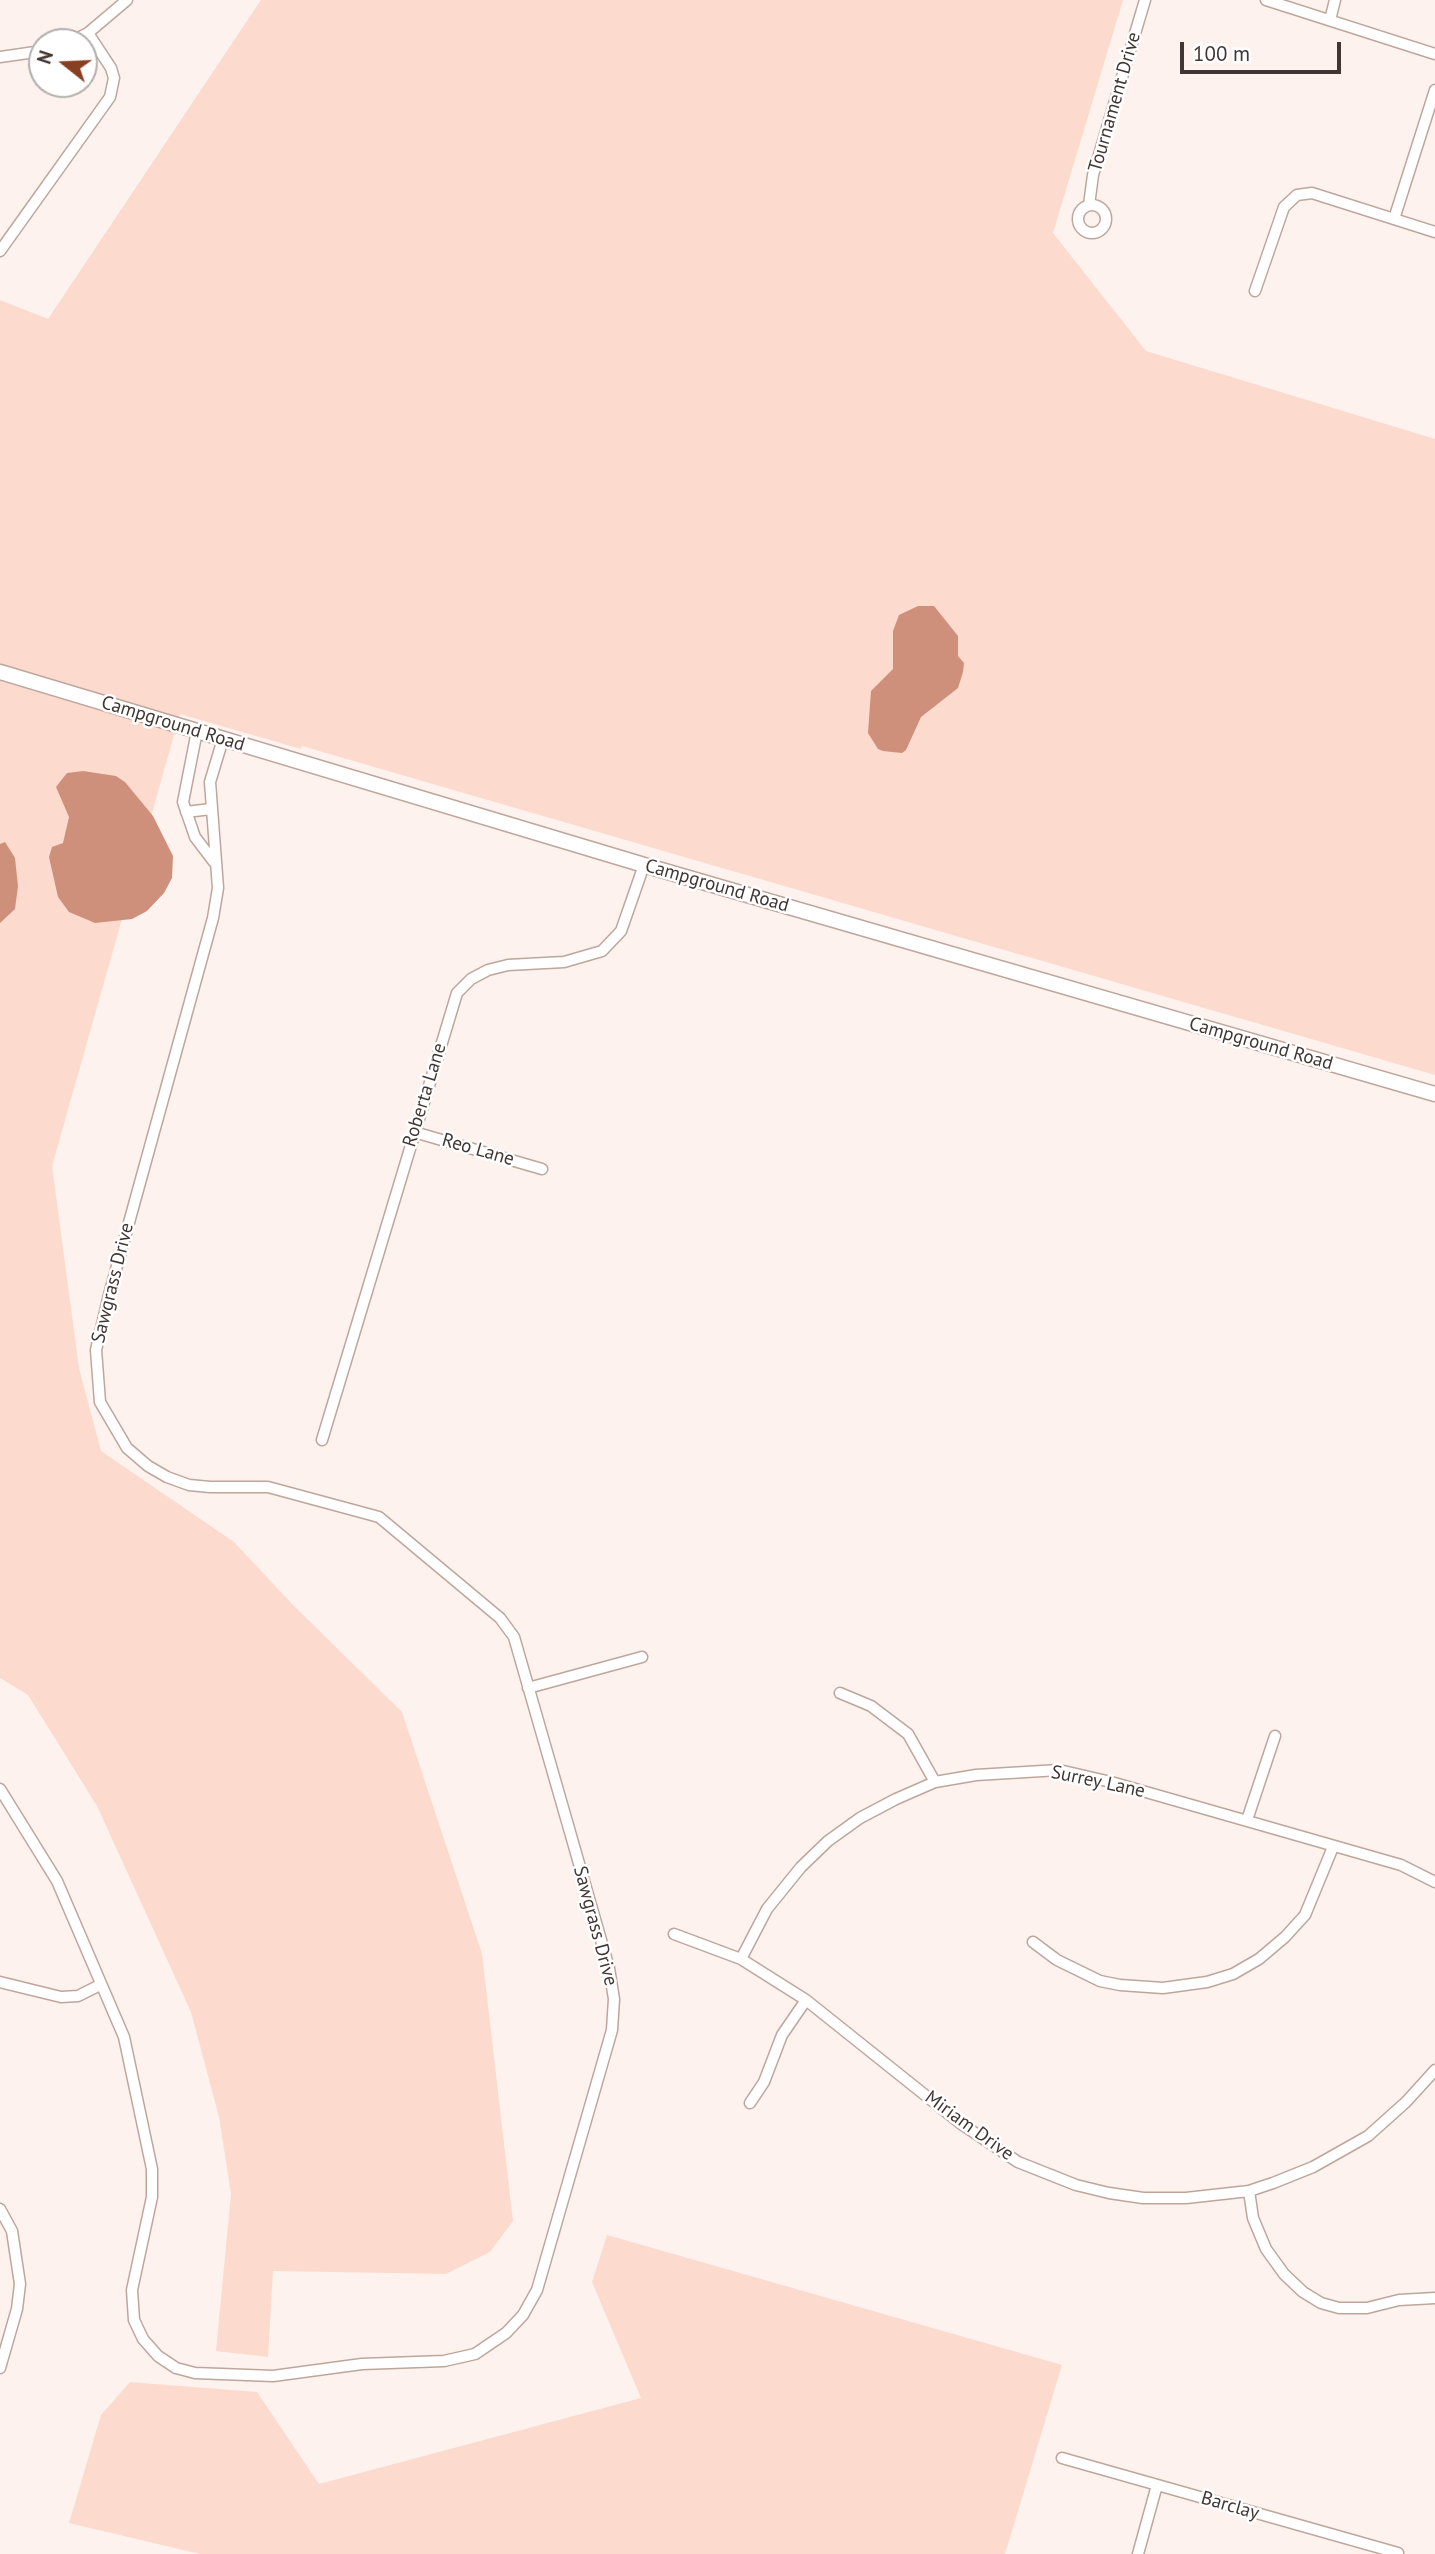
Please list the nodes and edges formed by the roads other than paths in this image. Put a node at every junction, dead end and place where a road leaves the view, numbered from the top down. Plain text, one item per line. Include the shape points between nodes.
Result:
1 (127, 0) edge
2 (1145, 0) edge
3 (1266, 0) edge
4 (1335, 0) edge
5 (1329, 20) junction
6 (94, 28) edge
7 (98, 48) edge
8 (28, 53) edge
9 (1435, 54) edge
10 (0, 57) edge
11 (1435, 90) edge
12 (1089, 205) dead end
13 (1394, 219) junction
14 (1435, 232) edge
15 (0, 251) edge
16 (1255, 292) dead end
17 (0, 672) edge
18 (197, 731) junction
19 (223, 739) junction
20 (211, 809) junction
21 (186, 811) junction
22 (214, 862) junction
23 (644, 865) junction
24 (1435, 1094) edge
25 (414, 1132) junction
26 (542, 1168) dead end
27 (322, 1440) dead end
28 (642, 1657) dead end
29 (528, 1688) junction
30 (840, 1693) dead end
31 (1275, 1736) dead end
32 (935, 1782) junction
33 (0, 1789) edge
34 (1247, 1820) junction
35 (1333, 1847) junction
36 (1435, 1882) edge
37 (674, 1934) dead end
38 (1033, 1942) dead end
39 (741, 1959) junction
40 (0, 1982) edge
41 (100, 1984) junction
42 (806, 2000) junction
43 (1435, 2070) edge
44 (750, 2103) dead end
45 (1249, 2191) junction
46 (0, 2209) edge
47 (1435, 2298) edge
48 (0, 2368) edge
49 (1062, 2458) dead end
50 (1157, 2485) junction
51 (1398, 2553) edge
52 (1138, 2554) edge

1 - 6 street
2 - 12 street, Tournament Drive via 1093,175
3 - 5 street
4 - 5 street
5 - 9 street
7 - 15 street via 114,78 110,97
8 - 10 street
11 - 13 street
13 - 14 street
13 - 16 street via 1312,193 1289,200
17 - 18 street, Campground Road
18 - 19 street, Campground Road
18 - 21 street via 187,772
19 - 20 street, Sawgrass Drive via 210,782
19 - 23 street, Campground Road
20 - 21 street
20 - 22 street, Sawgrass Drive via 217,850
21 - 22 street via 195,837
22 - 29 street, Sawgrass Drive via 218,888 213,918 96,1350 100,1402 127,1448 167,1477 210,1488 268,1487 379,1517 393,1526 500,1618 514,1637
23 - 24 street, Campground Road
23 - 25 street, Roberta Lane via 621,931 602,951 564,962 488,970 457,993
25 - 26 street, Reo Lane
25 - 27 street, Roberta Lane
28 - 29 street
29 - 41 street, Sawgrass Drive via 614,1998 612,2030 537,2290 506,2333 475,2354 444,2361 362,2364 273,2376 195,2373 158,2356 134,2320 132,2290 152,2197 152,2169 124,2037
30 - 32 street via 871,1706 908,1734
31 - 34 street
32 - 34 street, Surrey Lane via 1020,1770 1059,1770
32 - 39 street, Surrey Lane via 860,1818 828,1841 767,1909
33 - 41 street, Sawgrass Drive via 57,1881
34 - 35 street, Surrey Lane
35 - 36 street, Surrey Lane via 1401,1866
35 - 38 street via 1305,1914 1284,1937 1233,1974 1163,1988 1110,1983 1056,1960
37 - 39 street, Miriam Drive
39 - 42 street, Miriam Drive
40 - 41 street via 61,1997 78,1996
42 - 44 street via 782,2035 764,2082
42 - 45 street, Miriam Drive via 960,2123 1018,2162 1076,2185 1143,2198
43 - 45 street, Miriam Drive via 1368,2136 1313,2167
45 - 47 street via 1253,2218 1266,2249 1284,2274 1321,2303 1367,2308
46 - 48 street via 12,2231 20,2284
49 - 50 street, Barclay
50 - 51 street, Barclay
50 - 52 street

